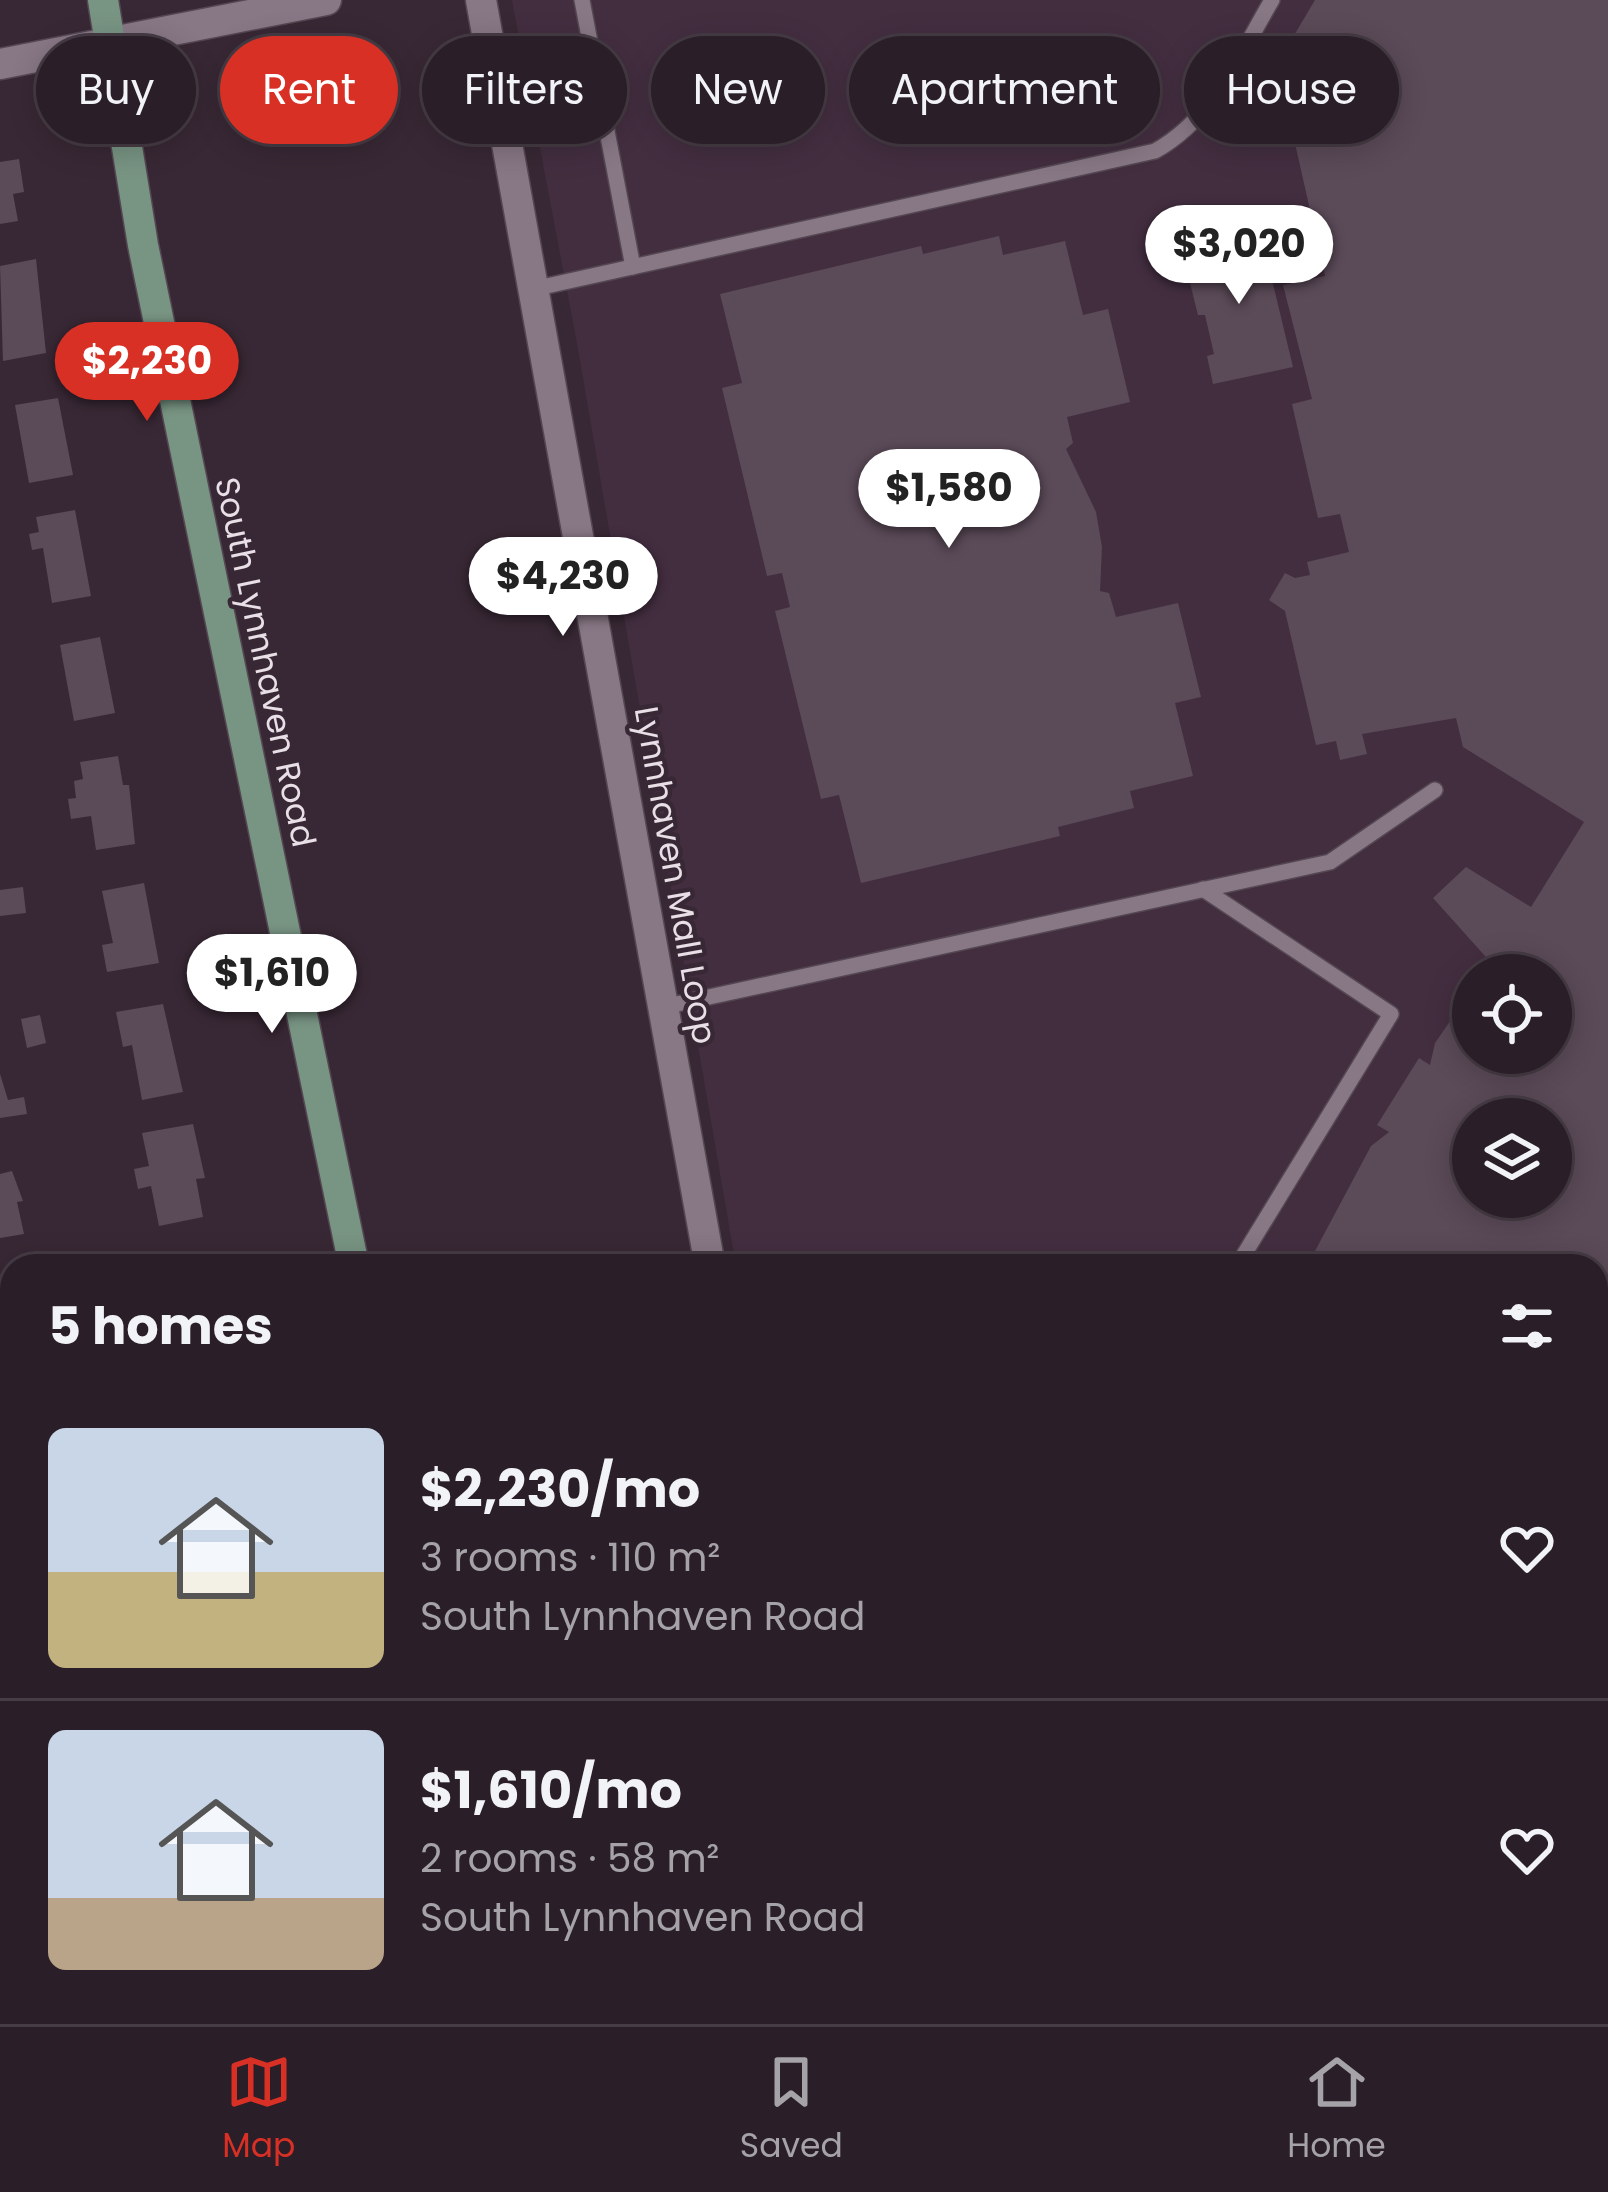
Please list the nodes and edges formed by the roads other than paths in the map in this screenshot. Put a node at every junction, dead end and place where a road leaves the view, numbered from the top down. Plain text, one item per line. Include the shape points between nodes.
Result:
1 (103, 0) edge
2 (326, 0) edge
3 (482, 0) edge
4 (582, 0) edge
5 (1272, 0) edge
6 (110, 36) edge
7 (142, 36) edge
8 (36, 57) edge
9 (0, 64) edge
10 (128, 144) edge
11 (633, 267) junction
12 (533, 289) junction
13 (1436, 790) dead end
14 (1203, 890) junction
15 (663, 1006) junction
16 (352, 1254) edge
17 (708, 1254) edge
18 (1245, 1254) edge

1 - 6 street, South Lynnhaven Road
2 - 7 street
3 - 12 street, Lynnhaven Mall Loop
4 - 11 lane
5 - 11 lane via 1208,108 1155,151
8 - 9 street
10 - 16 street, South Lynnhaven Road
11 - 12 lane
12 - 15 street, Lynnhaven Mall Loop
13 - 14 lane via 1330,862
14 - 15 lane
14 - 18 lane via 1391,1014
15 - 17 street, Lynnhaven Mall Loop

